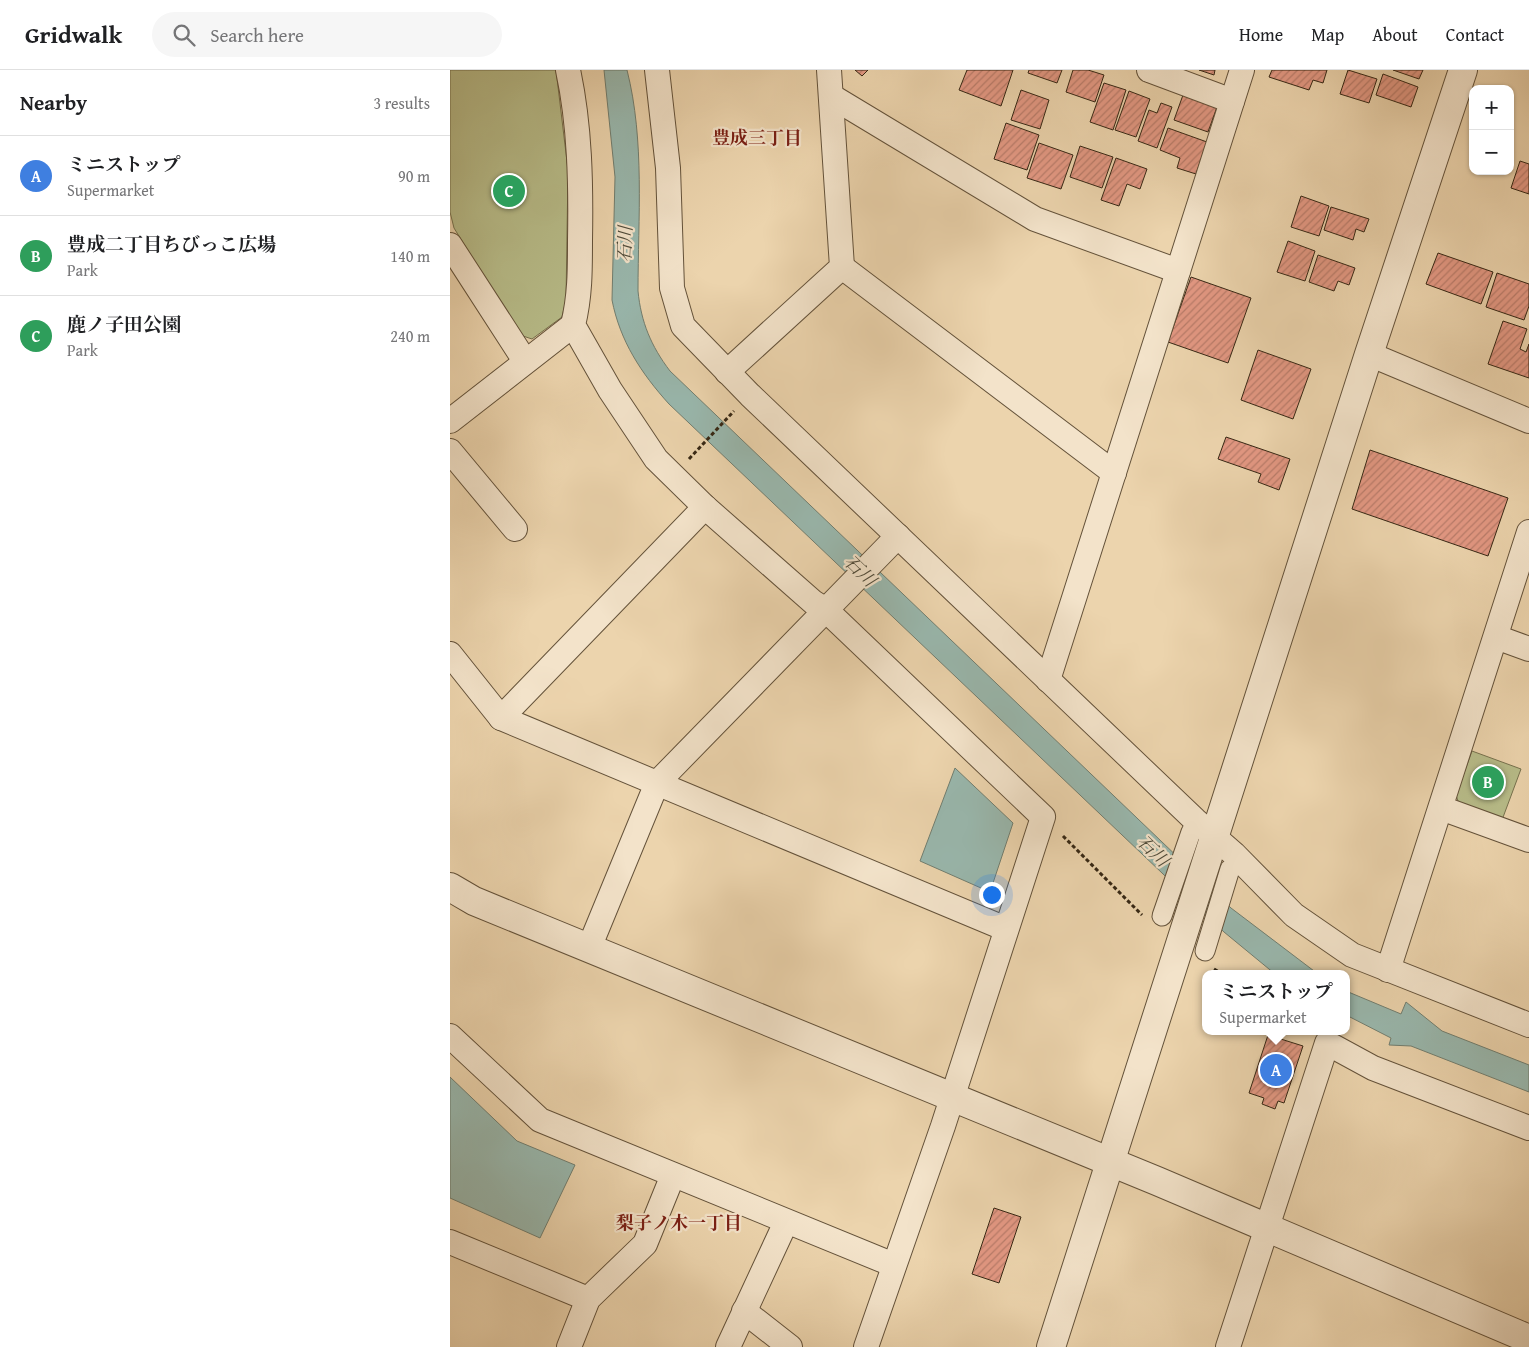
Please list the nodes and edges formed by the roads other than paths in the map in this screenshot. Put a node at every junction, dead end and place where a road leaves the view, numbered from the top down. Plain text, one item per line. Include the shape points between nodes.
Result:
1 (568, 70) edge
2 (657, 70) edge
3 (830, 70) edge
4 (1149, 70) edge
5 (1242, 70) edge
6 (1463, 70) edge
7 (831, 96) junction
8 (1232, 101) junction
9 (450, 245) edge
10 (842, 267) junction
11 (1178, 271) junction
12 (574, 325) junction
13 (1369, 354) junction
14 (525, 361) junction
15 (727, 372) junction
16 (450, 421) edge
17 (1529, 421) edge
18 (450, 451) edge
19 (1114, 473) junction
20 (704, 507) junction
21 (515, 529) dead end
22 (1529, 532) edge
23 (898, 536) junction
24 (830, 606) junction
25 (1496, 637) junction
26 (1529, 649) edge
27 (450, 654) edge
28 (1048, 680) junction
29 (501, 718) junction
30 (657, 783) junction
31 (1441, 808) junction
32 (1203, 834) junction
33 (1529, 840) edge
34 (1230, 868) dead end
35 (450, 887) edge
36 (1006, 929) junction
37 (589, 948) junction
38 (1205, 950) dead end
39 (1388, 970) junction
40 (1529, 1025) edge
41 (450, 1036) edge
42 (952, 1098) junction
43 (1529, 1128) edge
44 (1110, 1163) junction
45 (673, 1175) junction
46 (786, 1222) junction
47 (1267, 1229) junction
48 (450, 1242) edge
49 (894, 1265) junction
50 (588, 1298) junction
51 (744, 1311) junction
52 (1529, 1338) edge
53 (568, 1347) edge
54 (728, 1347) edge
55 (790, 1347) edge
56 (866, 1347) edge
57 (1051, 1347) edge
58 (1228, 1347) edge

1 - 12 street via 581,183 579,302
2 - 15 street via 668,168 672,288 683,326
3 - 7 street
4 - 8 street
5 - 8 street
6 - 13 street
7 - 10 street
7 - 11 street via 1035,219
8 - 11 street
9 - 14 street
10 - 15 street
10 - 19 street
11 - 19 street
12 - 14 street
12 - 20 street via 610,390 656,459
13 - 17 street
13 - 32 street
14 - 16 street
15 - 23 street
18 - 21 street
19 - 28 street
20 - 24 street via 813,602
20 - 29 street
22 - 25 street
23 - 24 street
23 - 28 street
24 - 30 street
24 - 36 street via 1043,817
25 - 26 street
25 - 31 street
27 - 29 street
28 - 32 street
29 - 30 street
30 - 36 street
30 - 37 street
31 - 33 street
31 - 39 street
32 - 39 street via 1294,915 1352,955
32 - 44 street via 1164,921
34 - 38 street
35 - 37 street via 474,901
36 - 42 street
37 - 42 street
39 - 40 street
41 - 45 street via 540,1120
42 - 44 street
42 - 49 street
43 - 47 street via 1374,1068 1327,1043
44 - 47 street
44 - 57 street
45 - 46 street
45 - 50 street via 645,1244
46 - 49 street
46 - 51 street
47 - 52 street
47 - 58 street
48 - 50 street
49 - 56 street
50 - 53 street
51 - 54 street
51 - 55 street

